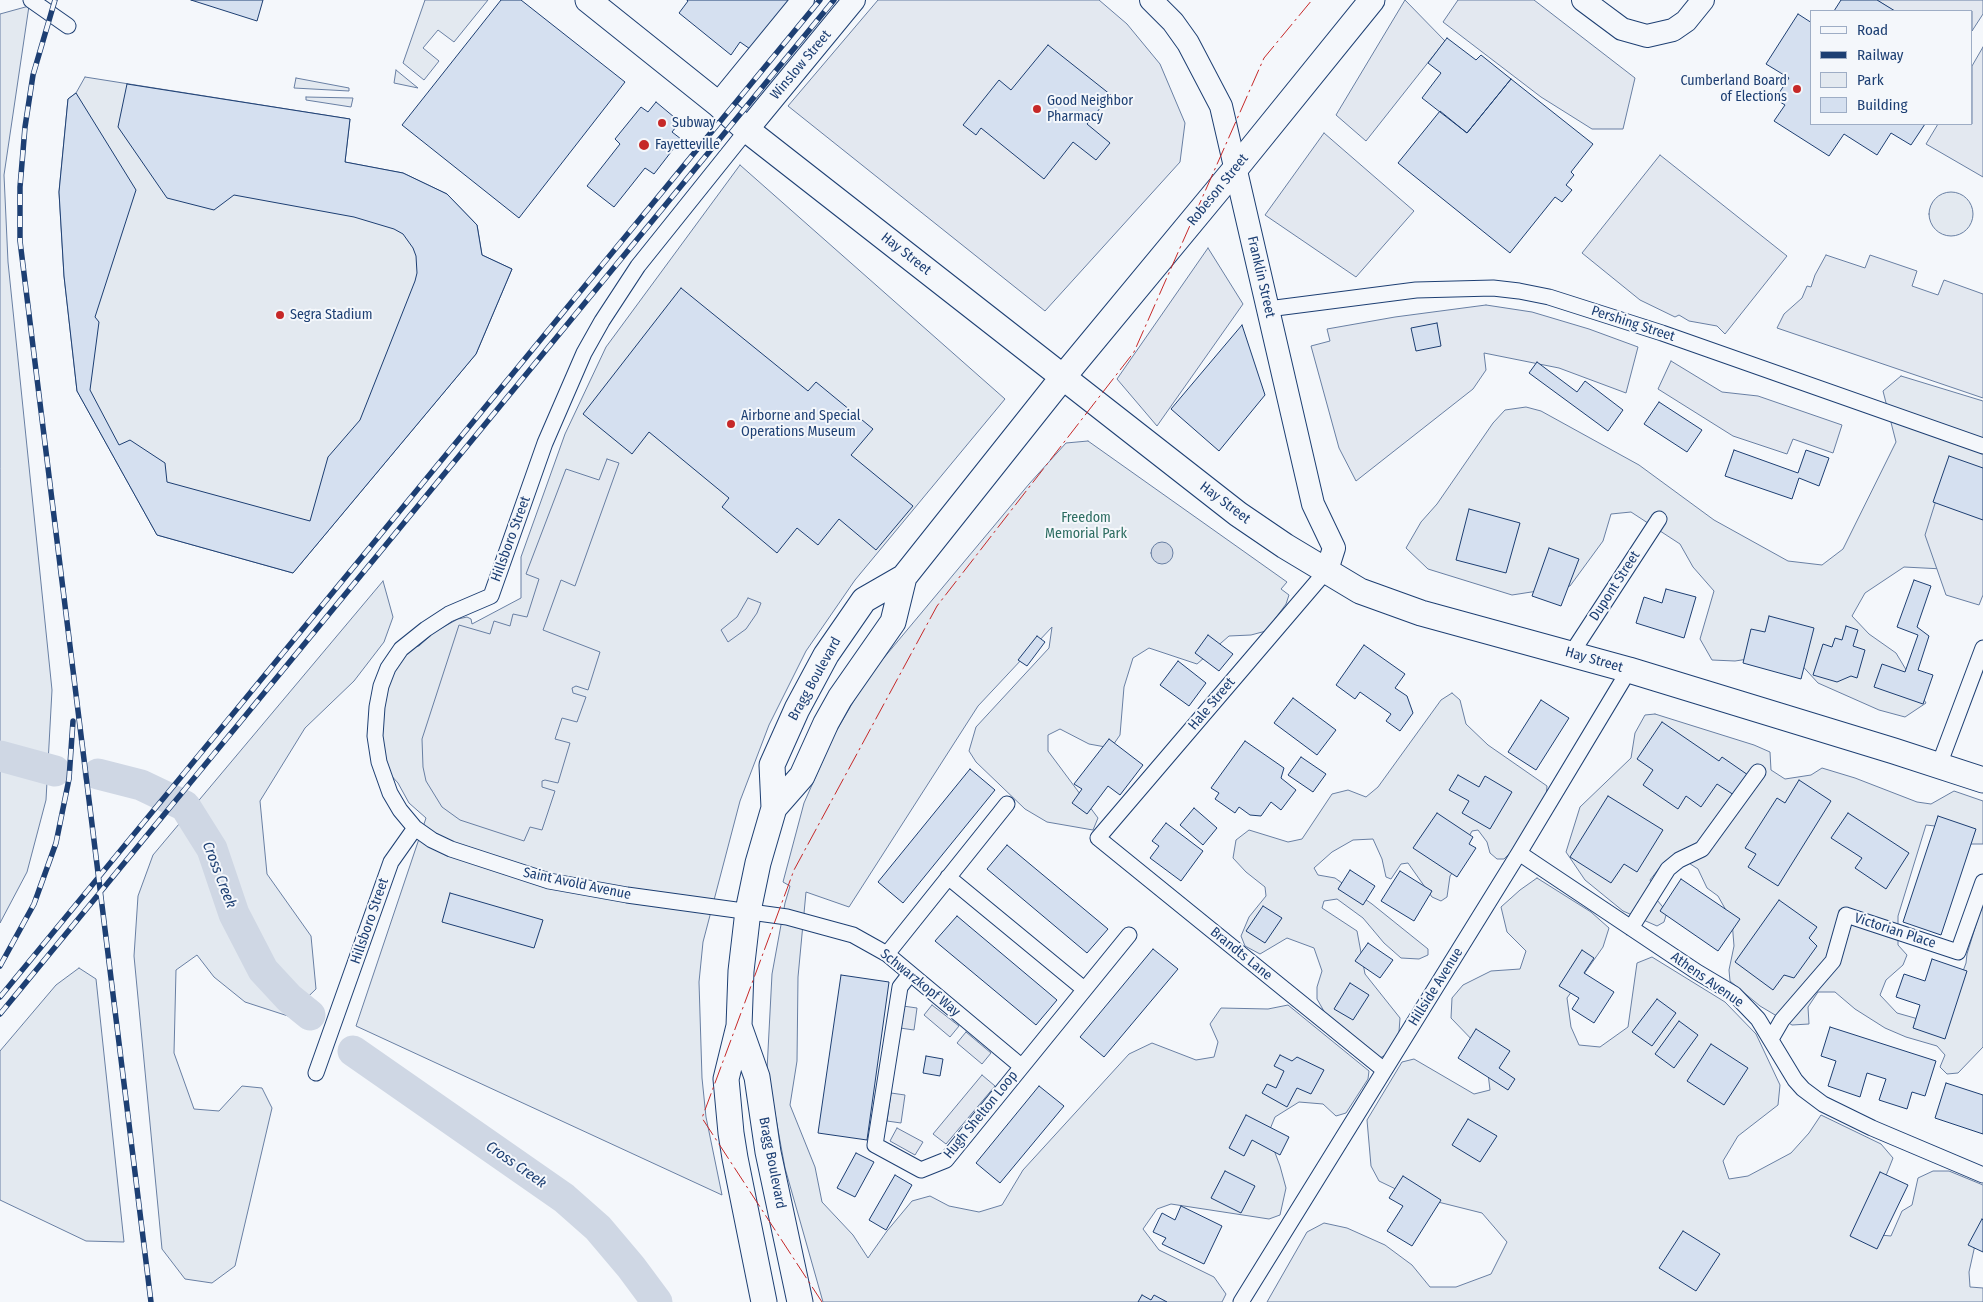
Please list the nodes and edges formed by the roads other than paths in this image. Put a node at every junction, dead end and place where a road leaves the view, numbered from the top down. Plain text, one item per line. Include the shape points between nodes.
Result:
1 (31, 0) edge
2 (588, 0) edge
3 (803, 0) edge
4 (854, 0) edge
5 (1150, 0) edge
6 (1372, 0) edge
7 (1583, 0) edge
8 (1703, 0) edge
9 (49, 6) edge
10 (68, 26) dead end
11 (718, 104) junction
12 (747, 130) junction
13 (1236, 168) junction
14 (1268, 309) junction
15 (1063, 377) junction
16 (1983, 446) edge
17 (1659, 519) dead end
18 (1327, 570) junction
19 (904, 577) junction
20 (1983, 648) edge
21 (1571, 654) junction
22 (1629, 670) junction
23 (1939, 765) junction
24 (1758, 772) dead end
25 (1983, 780) edge
26 (1007, 804) dead end
27 (774, 808) junction
28 (415, 828) junction
29 (1098, 838) joint
30 (1519, 853) junction
31 (948, 877) junction
32 (1983, 882) edge
33 (748, 911) junction
34 (1631, 928) junction
35 (1129, 935) dead end
36 (887, 954) junction
37 (910, 974) junction
38 (1084, 990) junction
39 (739, 1026) junction
40 (1771, 1039) junction
41 (1021, 1066) junction
42 (1384, 1070) junction
43 (316, 1073) dead end
44 (1983, 1175) edge
45 (764, 1302) edge
46 (800, 1302) edge
47 (1241, 1302) edge

1 - 9 street
2 - 11 main road, Hay Street
3 - 11 street
4 - 12 street, Winslow Street
5 - 13 street, Franklin Street via 1178,29 1209,82 1221,106
6 - 13 main road, Robeson Street
7 - 8 street via 1622,28 1647,36 1673,30 1686,21
9 - 10 street
11 - 12 main road, Hay Street
12 - 15 main road, Hay Street
12 - 28 street, Hillsboro Street via 638,266 584,353 544,448 490,596 449,614 426,629 400,649 388,668 377,707 375,736 379,762 390,793
13 - 14 street, Franklin Street
13 - 15 main road, Robeson Street
14 - 16 street, Pershing Street via 1416,290 1493,288 1519,291 1549,297 1662,333
14 - 18 street, Franklin Street via 1313,504 1334,548
15 - 18 main road, Hay Street via 1238,514
15 - 19 main road, Bragg Boulevard
17 - 21 street, Dupont Street
18 - 21 main road, Hay Street via 1360,591 1421,613
18 - 29 street, Hale Street
19 - 27 main road, Bragg Boulevard via 892,622 840,698 802,776
19 - 27 main road, Bragg Boulevard via 864,600 826,655 772,765
20 - 23 street
21 - 22 main road, Hay Street
22 - 23 main road, Hay Street
22 - 30 street, Hillside Avenue
23 - 25 main road, Hay Street
24 - 34 street via 1702,849 1668,869
26 - 31 street
27 - 33 main road, Bragg Boulevard
28 - 33 street, Saint Avold Avenue via 451,849 540,878 627,895
28 - 43 street, Hillsboro Street via 391,862
29 - 42 street, Brandts Lane
30 - 34 street, Athens Avenue
30 - 42 street, Hillside Avenue
31 - 36 street
31 - 38 street
32 - 40 street, Victorian Place via 1958,952 1846,915 1834,961 1782,1020
33 - 36 street, Schwarzkopf Way via 834,928
33 - 39 main road, Bragg Boulevard
34 - 40 street, Athens Avenue via 1734,994 1758,1019
35 - 38 street, Hugh Shelton Loop
36 - 37 street, Schwarzkopf Way
37 - 41 street, Schwarzkopf Way
37 - 41 street, Hugh Shelton Loop via 900,987 876,1145 921,1170 946,1160
38 - 41 street, Hugh Shelton Loop
39 - 45 main road, Bragg Boulevard via 726,1079 728,1107
39 - 46 main road, Bragg Boulevard via 757,1077 768,1152
40 - 44 street, Athens Avenue via 1803,1089 1823,1104
42 - 47 street, Hillside Avenue

